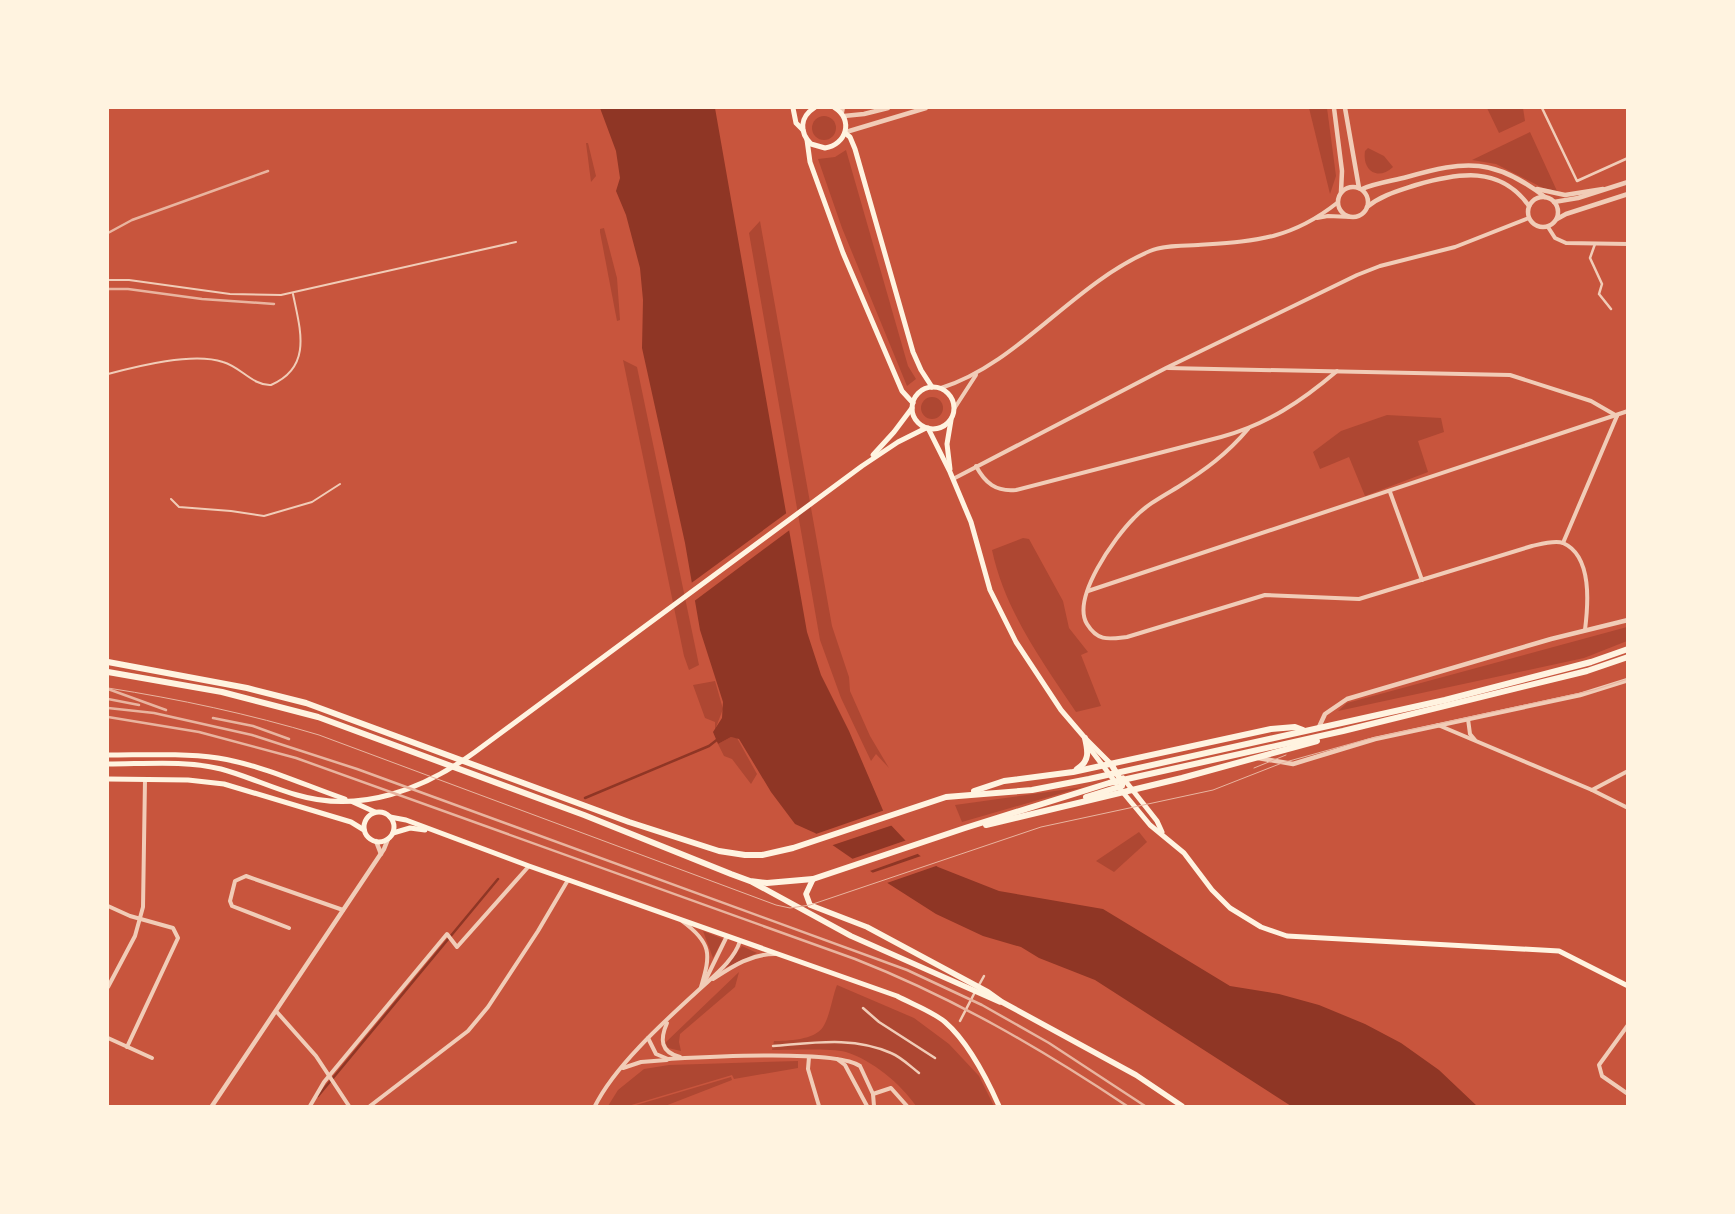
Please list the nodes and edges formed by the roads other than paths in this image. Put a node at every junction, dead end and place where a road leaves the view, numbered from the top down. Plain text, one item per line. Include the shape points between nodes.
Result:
1 (793, 108) edge
2 (814, 108) edge
3 (888, 108) edge
4 (926, 108) edge
5 (1334, 108) edge
6 (1345, 108) edge
7 (1542, 108) edge
8 (840, 110) edge
9 (803, 130) junction
10 (845, 133) junction
11 (807, 140) junction
12 (1628, 158) edge
13 (1628, 182) edge
14 (1533, 188) junction
15 (1361, 189) junction
16 (1606, 189) junction
17 (1341, 192) junction
18 (1628, 194) edge
19 (1545, 197) junction
20 (1554, 202) junction
21 (1337, 203) junction
22 (1529, 206) junction
23 (1367, 208) junction
24 (1350, 217) junction
25 (1529, 218) junction
26 (1312, 220) junction
27 (1556, 220) junction
28 (1548, 227) junction
29 (516, 242) dead end
30 (1595, 244) junction
31 (1628, 244) edge
32 (108, 280) edge
33 (293, 294) junction
34 (1612, 309) dead end
35 (1166, 368) junction
36 (1337, 371) junction
37 (977, 373) junction
38 (108, 374) edge
39 (932, 387) junction
40 (940, 388) junction
41 (912, 406) junction
42 (954, 409) junction
43 (1628, 412) edge
44 (1617, 416) junction
45 (952, 418) junction
46 (927, 428) junction
47 (1248, 429) junction
48 (862, 466) junction
49 (976, 466) junction
50 (950, 472) junction
51 (953, 479) junction
52 (340, 484) dead end
53 (1390, 492) junction
54 (171, 499) dead end
55 (1562, 543) junction
56 (1422, 580) junction
57 (1088, 591) junction
58 (1628, 620) edge
59 (1585, 630) junction
60 (1628, 649) edge
61 (1628, 657) edge
62 (108, 662) edge
63 (108, 672) edge
64 (1628, 680) edge
65 (1468, 718) junction
66 (1319, 723) junction
67 (1438, 724) junction
68 (1304, 730) junction
69 (1343, 731) junction
70 (1085, 738) junction
71 (1476, 742) junction
72 (108, 755) edge
73 (1254, 757) junction
74 (108, 764) edge
75 (1111, 764) junction
76 (1101, 766) junction
77 (1628, 771) edge
78 (1073, 772) junction
79 (108, 779) edge
80 (145, 780) junction
81 (1121, 790) junction
82 (1133, 790) junction
83 (1592, 790) junction
84 (966, 794) junction
85 (1628, 808) edge
86 (376, 812) junction
87 (390, 817) junction
88 (965, 828) junction
89 (364, 830) junction
90 (392, 832) junction
91 (435, 832) junction
92 (1163, 834) junction
93 (388, 838) junction
94 (376, 842) junction
95 (381, 854) junction
96 (529, 866) junction
97 (568, 880) junction
98 (813, 880) junction
99 (750, 881) junction
100 (108, 906) edge
101 (343, 910) junction
102 (678, 918) junction
103 (140, 919) junction
104 (289, 928) dead end
105 (728, 936) junction
106 (740, 941) junction
107 (779, 954) junction
108 (984, 976) dead end
109 (1628, 986) edge
110 (108, 987) edge
111 (701, 987) junction
112 (1002, 1002) junction
113 (863, 1008) dead end
114 (276, 1011) junction
115 (669, 1019) junction
116 (960, 1022) dead end
117 (1628, 1025) edge
118 (108, 1038) edge
119 (648, 1038) junction
120 (773, 1046) dead end
121 (127, 1047) junction
122 (810, 1057) junction
123 (152, 1058) dead end
124 (687, 1058) junction
125 (935, 1058) dead end
126 (837, 1059) junction
127 (622, 1068) junction
128 (919, 1073) dead end
129 (329, 1076) junction
130 (873, 1094) junction
131 (1628, 1094) edge
132 (212, 1106) edge
133 (310, 1106) edge
134 (349, 1106) edge
135 (370, 1106) edge
136 (595, 1106) edge
137 (820, 1106) edge
138 (866, 1106) edge
139 (874, 1106) edge
140 (907, 1106) edge
141 (999, 1106) edge
142 (1182, 1106) edge

1 - 9 main road via 796,123
2 - 9 main road via 805,116
3 - 8 street via 864,114
4 - 10 street
5 - 17 street via 1342,171
6 - 15 street
7 - 12 street via 1577,181
8 - 10 main road
9 - 11 main road
10 - 11 main road via 835,145 825,148
10 - 39 main road via 855,148 913,352
11 - 41 main road via 810,162 843,253 902,391
13 - 16 street
14 - 15 street via 1491,167 1462,164
14 - 16 street via 1565,195
14 - 19 street
15 - 17 street via 1350,187
15 - 23 street via 1368,198
16 - 20 street
17 - 21 street
18 - 27 street
19 - 20 street
19 - 22 street via 1537,198
20 - 27 street via 1558,211
21 - 24 street via 1341,212
21 - 26 street
22 - 23 street via 1521,195 1502,183 1484,176 1460,174 1393,192
22 - 25 street
23 - 24 street via 1361,215
24 - 26 street via 1328,216
25 - 28 street via 1536,226
25 - 35 street via 1455,246 1380,266
26 - 37 street via 1257,241 1171,247 1144,254 1105,276
27 - 28 street
28 - 30 street via 1561,241
29 - 33 lane
30 - 31 street
30 - 34 street via 1590,258 1602,284 1599,294
32 - 33 lane via 240,295
33 - 38 lane via 301,349 296,363 279,382 271,385 258,383 234,366 214,360 162,362
35 - 36 street
35 - 49 street
36 - 44 street via 1510,374 1590,400
36 - 47 street via 1307,396
37 - 40 street
37 - 42 street
39 - 40 main road
39 - 41 main road via 919,392
40 - 42 main road via 951,396
41 - 46 main road via 916,420
41 - 48 main road via 886,443
42 - 45 main road
43 - 44 street
44 - 53 street
44 - 55 street
45 - 46 main road via 941,427
45 - 50 main road via 948,444
46 - 48 main road via 898,442
46 - 50 main road
47 - 49 street via 1016,490 1002,490 988,484
47 - 57 street via 1231,450 1134,517 1111,547
48 - 74 main road via 446,773 417,786 385,796 329,801 297,795 209,767
49 - 51 street
50 - 51 main road
51 - 70 main road via 971,522 990,590 1016,642 1056,702
52 - 54 lane via 312,502 264,516 179,507
53 - 56 street
53 - 57 street
55 - 56 street via 1532,546
55 - 59 street via 1579,561 1586,580 1588,606
56 - 57 street via 1359,599 1265,596 1127,637 1105,640 1094,633 1084,619 1083,606
58 - 59 street
59 - 66 street via 1365,692 1336,704
60 - 66 highway via 1591,662 1444,700 1340,723
61 - 69 highway via 1586,671
62 - 84 highway via 286,697 629,822 719,851 762,855 793,848 946,797
63 - 99 highway via 222,692 318,717 584,815
64 - 65 street via 1580,695
65 - 67 street
65 - 71 street via 1470,734
66 - 68 highway
67 - 71 street
67 - 73 street via 1293,764
68 - 75 highway via 1296,726 1271,729
68 - 84 highway via 1032,790
69 - 73 highway via 1292,749
69 - 88 highway via 1153,772
70 - 75 main road
70 - 76 main road
70 - 78 highway via 1087,760
71 - 83 street
72 - 86 main road via 187,755 233,761
73 - 82 highway
75 - 76 highway
75 - 81 highway via 1122,782
75 - 82 main road
76 - 78 highway
76 - 81 main road
77 - 83 street
78 - 84 highway via 1004,781
79 - 80 main road
80 - 89 main road via 206,782 241,788 351,822
80 - 103 street via 144,894
81 - 82 highway
81 - 88 highway via 1053,810
81 - 92 main road via 1143,818
82 - 92 main road
83 - 85 street
86 - 87 main road
86 - 89 main road via 365,821
87 - 90 main road via 394,824
87 - 91 main road
88 - 98 highway
89 - 94 main road via 368,838
90 - 91 main road via 410,828
90 - 93 main road
91 - 96 main road
92 - 109 main road via 1184,853 1230,908 1246,919 1286,936 1560,951
93 - 94 main road
93 - 95 street
94 - 95 street
95 - 101 street
96 - 97 main road
96 - 129 street via 457,947 447,934
97 - 102 main road
97 - 135 street via 503,984 468,1031
98 - 99 highway via 782,884
98 - 112 main road via 806,894 810,905 867,927
99 - 112 main road via 851,936
100 - 103 street
101 - 104 street via 246,876 235,881 230,898 232,906
101 - 114 street
102 - 105 main road
102 - 111 street via 697,932 707,947 708,961
103 - 110 street via 131,944
103 - 121 street via 172,928 178,938
105 - 106 main road
105 - 111 street
106 - 107 main road
106 - 111 street via 727,962
107 - 111 street via 760,954 746,959
107 - 141 main road via 897,996 944,1021 968,1048
108 - 116 street
111 - 115 street
112 - 142 main road via 1136,1075
113 - 125 street
114 - 129 street via 316,1056
114 - 132 street
115 - 119 street
115 - 124 street via 663,1047 673,1055
117 - 131 street via 1599,1065 1602,1076
118 - 121 street
119 - 124 street via 652,1050 660,1057
119 - 127 street
120 - 128 street via 832,1041 872,1046 893,1053
121 - 123 street
122 - 124 street
122 - 126 street
122 - 137 street via 808,1069
124 - 127 street via 641,1062
126 - 130 street via 860,1066
126 - 138 street via 845,1065
127 - 136 street via 602,1091
129 - 133 street
129 - 134 street
130 - 139 street
130 - 140 street via 894,1089

